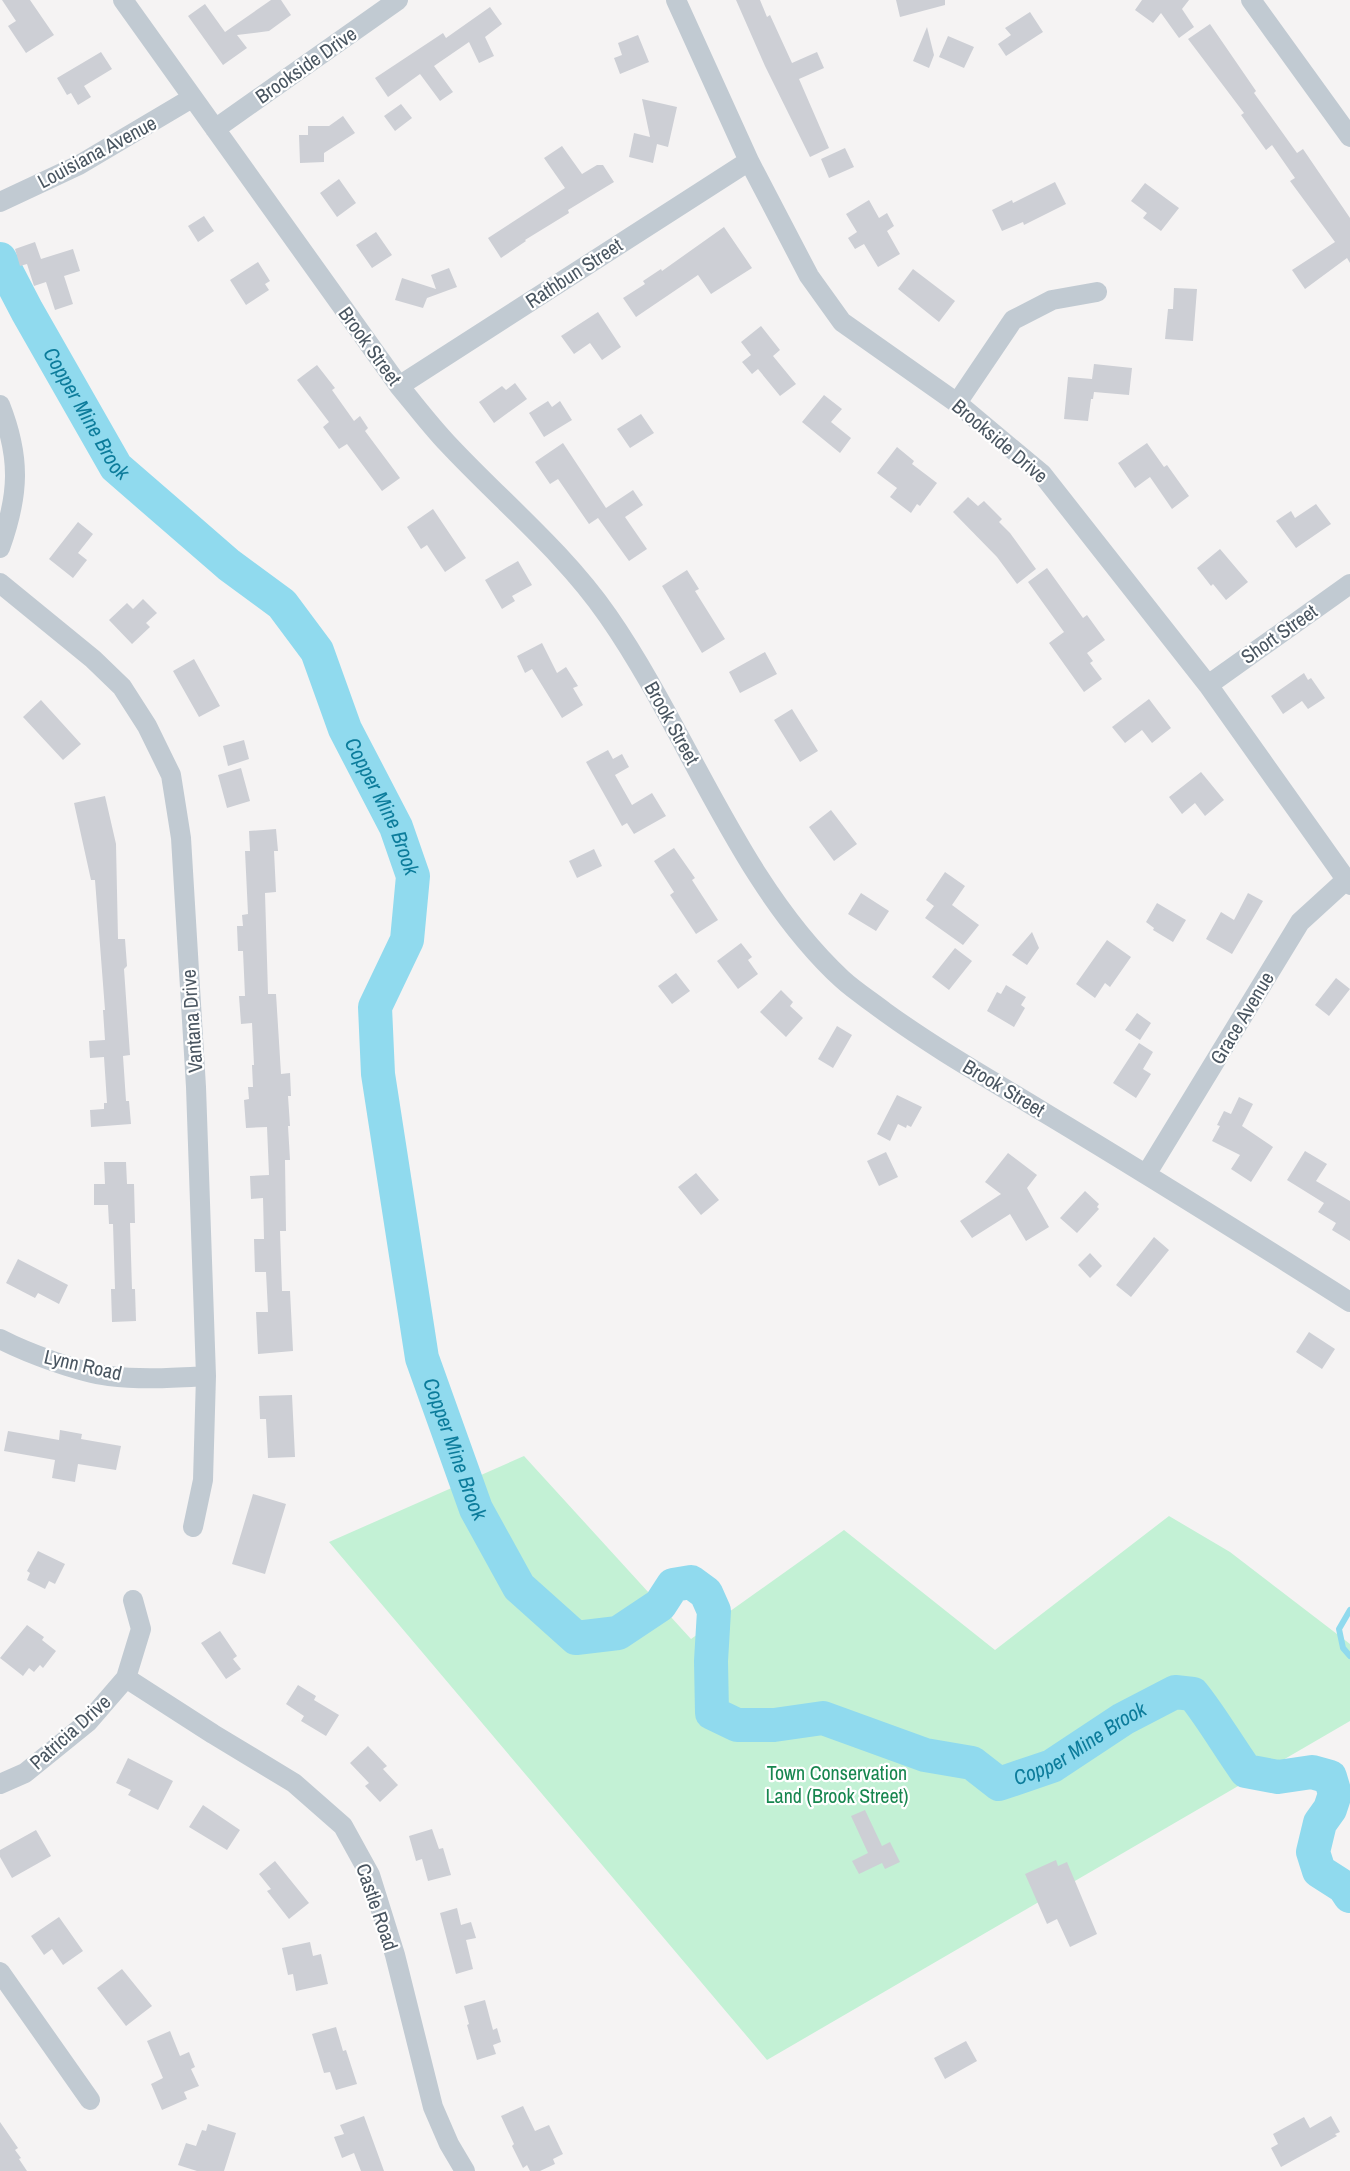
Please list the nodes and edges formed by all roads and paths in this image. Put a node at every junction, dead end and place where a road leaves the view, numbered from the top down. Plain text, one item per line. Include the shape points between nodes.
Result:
1 (123, 0) edge
2 (398, 0) edge
3 (676, 0) edge
4 (1251, 0) edge
5 (192, 98) junction
6 (215, 129) junction
7 (1350, 137) edge
8 (749, 160) junction
9 (0, 202) edge
10 (1097, 291) dead end
11 (399, 386) junction
12 (957, 403) junction
13 (0, 405) edge
14 (0, 548) edge
15 (0, 583) edge
16 (1350, 584) edge
17 (1208, 685) junction
18 (1348, 882) edge
19 (1147, 1173) junction
20 (1350, 1302) edge
21 (0, 1339) edge
22 (206, 1376) junction
23 (193, 1527) dead end
24 (133, 1599) dead end
25 (126, 1678) junction
26 (0, 1785) edge
27 (0, 1972) edge
28 (90, 2100) dead end
29 (465, 2171) edge

1 - 5 street, Brook Street
2 - 6 street, Brookside Drive
3 - 8 street, Brookside Drive
4 - 7 street
5 - 6 street, Brook Street
5 - 9 street, Louisiana Avenue via 79,165
6 - 11 street, Brook Street
8 - 11 street, Rathbun Street
8 - 12 street, Brookside Drive via 808,276 842,322
10 - 12 street via 1052,300 1013,320
11 - 19 street, Brook Street via 445,441 567,565 609,617 753,866 785,913 843,981 928,1042
12 - 17 street, Brookside Drive via 1042,474
13 - 14 street via 15,458 16,480 15,499
15 - 22 street, Vantana Drive via 122,687 171,775 181,838 196,1087
16 - 17 street, Short Street
17 - 18 street, Brookside Drive
18 - 19 street, Grace Avenue via 1300,922
19 - 20 street, Brook Street
21 - 22 street, Lynn Road via 57,1362 107,1376
22 - 23 street, Vantana Drive via 203,1480
24 - 25 street, Patricia Drive via 141,1629
25 - 26 street, Patricia Drive via 88,1722 25,1773
25 - 29 street, Castle Road via 294,1783 343,1826 370,1875 395,1955 433,2107
27 - 28 street

